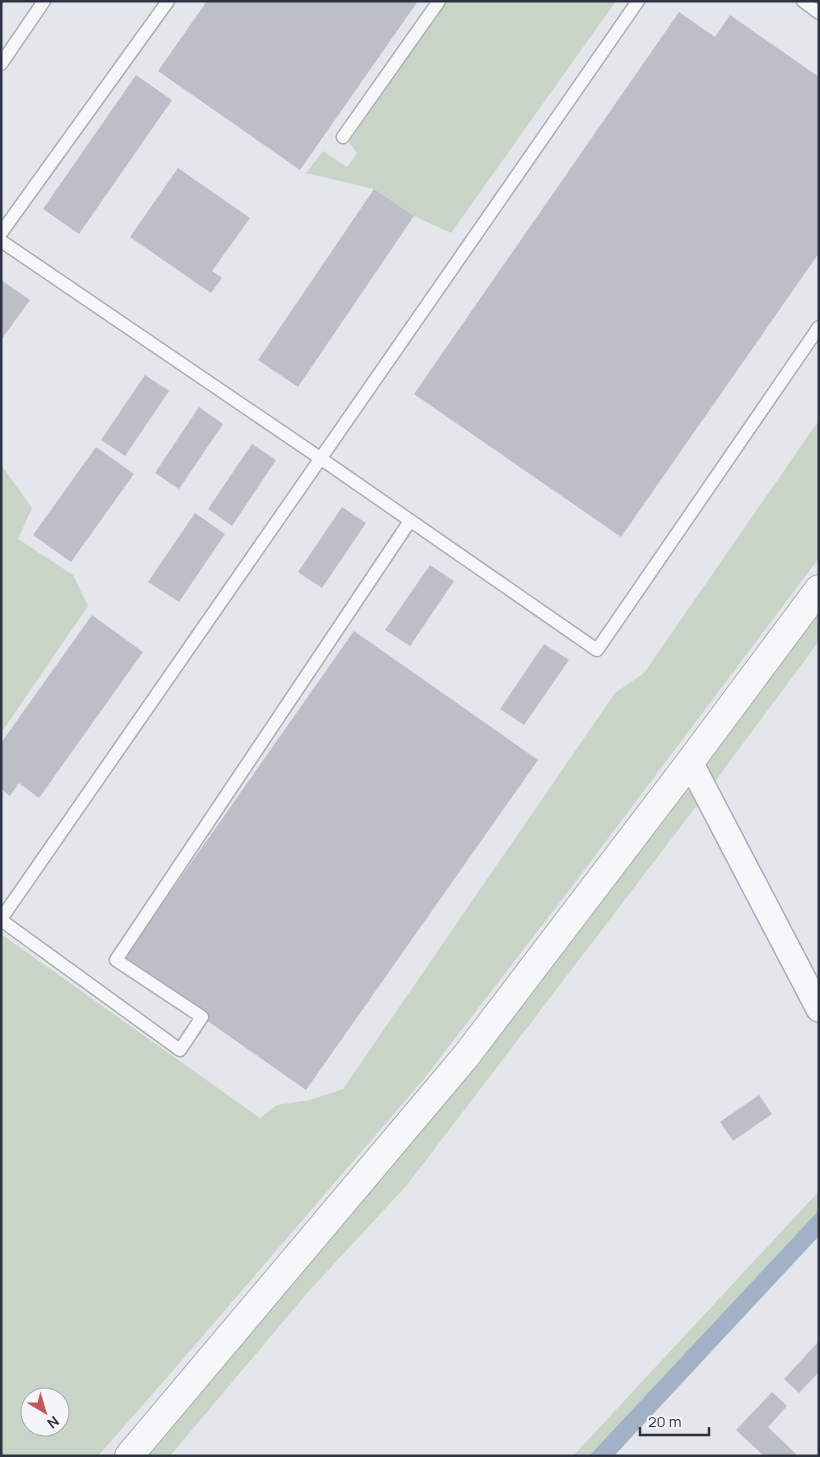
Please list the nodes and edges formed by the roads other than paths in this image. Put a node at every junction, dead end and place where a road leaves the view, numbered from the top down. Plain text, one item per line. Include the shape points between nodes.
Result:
1 (44, 1) edge
2 (168, 1) edge
3 (439, 1) edge
4 (638, 1) edge
5 (803, 1) edge
6 (819, 13) edge
7 (1, 64) edge
8 (343, 136) dead end
9 (1, 233) edge
10 (1, 242) edge
11 (819, 327) edge
12 (320, 458) junction
13 (410, 521) junction
14 (819, 589) edge
15 (690, 762) junction
16 (1, 919) edge
17 (819, 1009) edge
18 (129, 1456) edge

1 - 7 lane
2 - 9 lane
3 - 8 lane
4 - 12 lane
5 - 6 lane
10 - 12 lane
11 - 13 lane via 597,650
12 - 13 lane
12 - 16 lane
13 - 16 lane via 116,960 202,1017 180,1050
14 - 15 street
15 - 17 street
15 - 18 street via 466,1056

